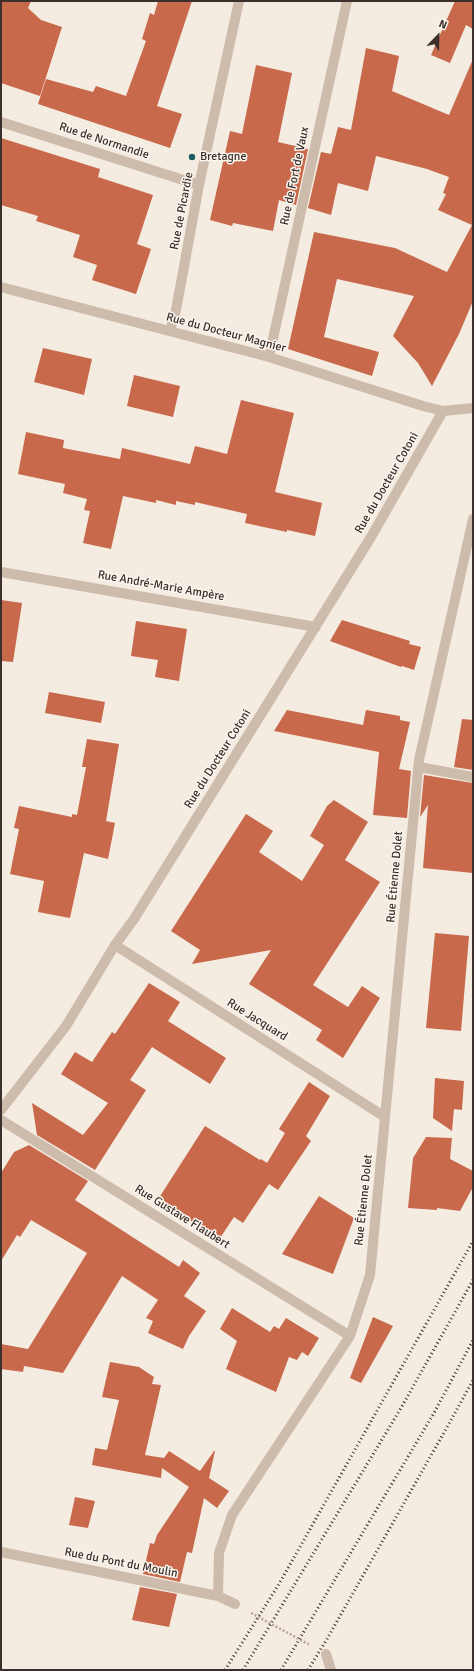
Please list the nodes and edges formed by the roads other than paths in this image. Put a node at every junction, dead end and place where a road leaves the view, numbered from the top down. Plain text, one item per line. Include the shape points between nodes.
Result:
1 (239, 1) edge
2 (347, 1) edge
3 (1, 122) edge
4 (199, 185) junction
5 (1, 287) edge
6 (170, 331) junction
7 (269, 358) junction
8 (473, 408) edge
9 (443, 411) junction
10 (473, 519) edge
11 (1, 572) edge
12 (316, 626) junction
13 (419, 767) junction
14 (473, 777) edge
15 (115, 945) junction
16 (1, 1110) edge
17 (386, 1117) junction
18 (1, 1120) edge
19 (350, 1336) junction
20 (1, 1552) edge
21 (218, 1596) junction
22 (235, 1604) road end
23 (326, 1654) road end
24 (330, 1670) edge

1 - 4 street, Rue de Picardie
2 - 7 street, Rue de Fort de Vaux
3 - 4 street, Rue de Normandie
4 - 6 street, Rue de Picardie
5 - 6 street, Rue du Docteur Magnier
6 - 7 street, Rue du Docteur Magnier
7 - 9 street, Rue du Docteur Magnier
8 - 9 street
9 - 12 street, Rue du Docteur Cotoni via 371,537
10 - 13 street, Rue Étienne Dolet
11 - 12 street, Rue André-Marie Ampère
12 - 15 street, Rue du Docteur Cotoni via 134,919
13 - 14 street
13 - 17 street, Rue Étienne Dolet
15 - 16 street, Rue du Docteur Cotoni via 66,1026
15 - 17 street, Rue Jacquard
17 - 19 street, Rue Étienne Dolet via 370,1275
18 - 19 street, Rue Gustave Flaubert
19 - 21 street, Rue Étienne Dolet via 232,1515 219,1553
20 - 21 street, Rue du Pont du Moulin
21 - 22 street, Rue du Pont du Moulin
23 - 24 street

